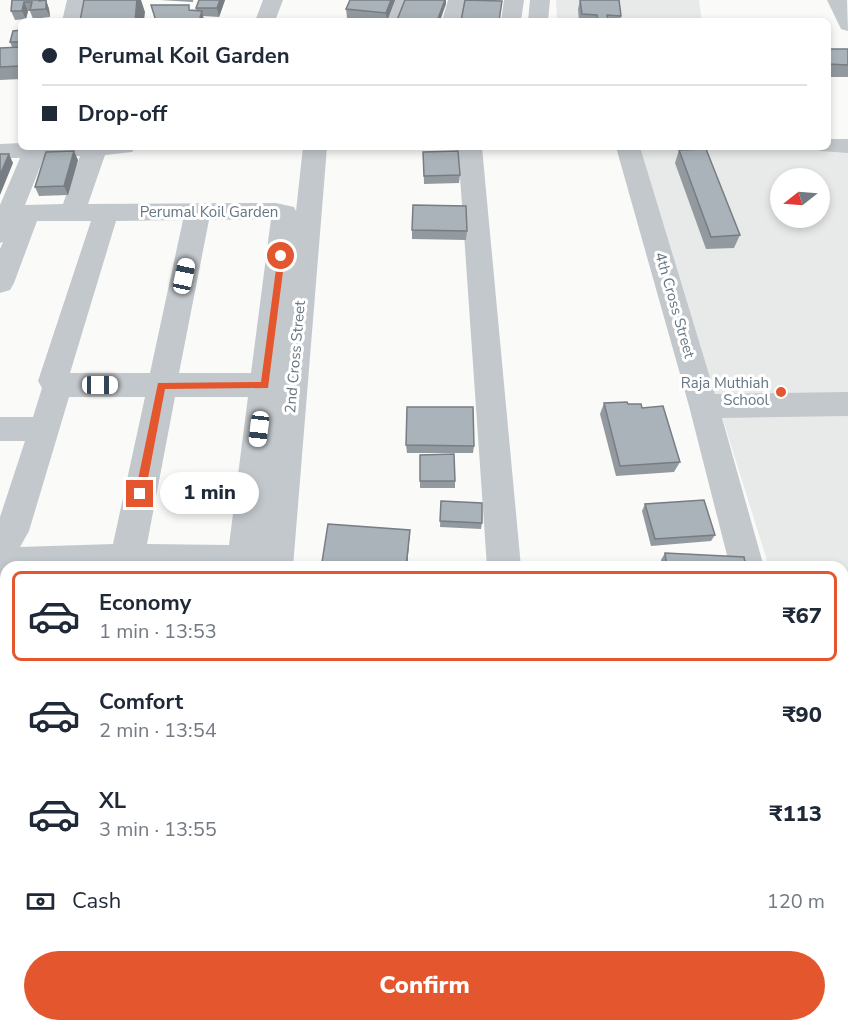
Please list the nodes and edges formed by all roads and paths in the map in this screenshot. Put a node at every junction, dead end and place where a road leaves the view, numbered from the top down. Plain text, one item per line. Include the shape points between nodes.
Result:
1 (77, 0) edge
2 (273, 0) edge
3 (514, 0) edge
4 (540, 0) edge
5 (837, 0) edge
6 (457, 1) edge
7 (73, 18) edge
8 (266, 18) edge
9 (453, 18) edge
10 (511, 18) edge
11 (538, 18) edge
12 (848, 26) edge
13 (831, 146) edge
14 (848, 146) edge
15 (18, 149) edge
16 (0, 150) edge
17 (34, 150) edge
18 (94, 150) edge
19 (315, 150) edge
20 (470, 150) edge
21 (629, 150) edge
22 (198, 210) junction
23 (73, 212) junction
24 (106, 213) junction
25 (0, 236) edge
26 (0, 283) edge
27 (58, 385) junction
28 (161, 385) junction
29 (265, 385) junction
30 (848, 404) edge
31 (704, 406) junction
32 (0, 429) edge
33 (44, 429) junction
34 (0, 550) edge
35 (127, 559) junction
36 (64, 561) edge
37 (173, 561) edge
38 (243, 561) edge
39 (277, 561) edge
40 (504, 561) edge
41 (745, 561) edge

1 - 7 street
2 - 8 street
3 - 10 street
4 - 11 street
5 - 12 street
6 - 9 street
13 - 14 street
15 - 16 street
17 - 25 street
18 - 23 street
19 - 39 street, 2nd Cross Street
20 - 40 street
21 - 31 street, 4th Cross Street
22 - 24 street, Perumal Koil Garden
22 - 28 street
22 - 29 street, Perumal Koil Garden via 285,213
23 - 24 street, Perumal Koil Garden
23 - 26 street, Perumal Koil Garden via 27,213
24 - 27 street via 53,381
27 - 28 street
27 - 33 street
28 - 29 street
28 - 35 street
29 - 38 street, Perumal Koil Garden
30 - 31 street
31 - 41 street, 4th Cross Street
32 - 33 street
33 - 34 street via 12,531
35 - 36 street
35 - 37 street

